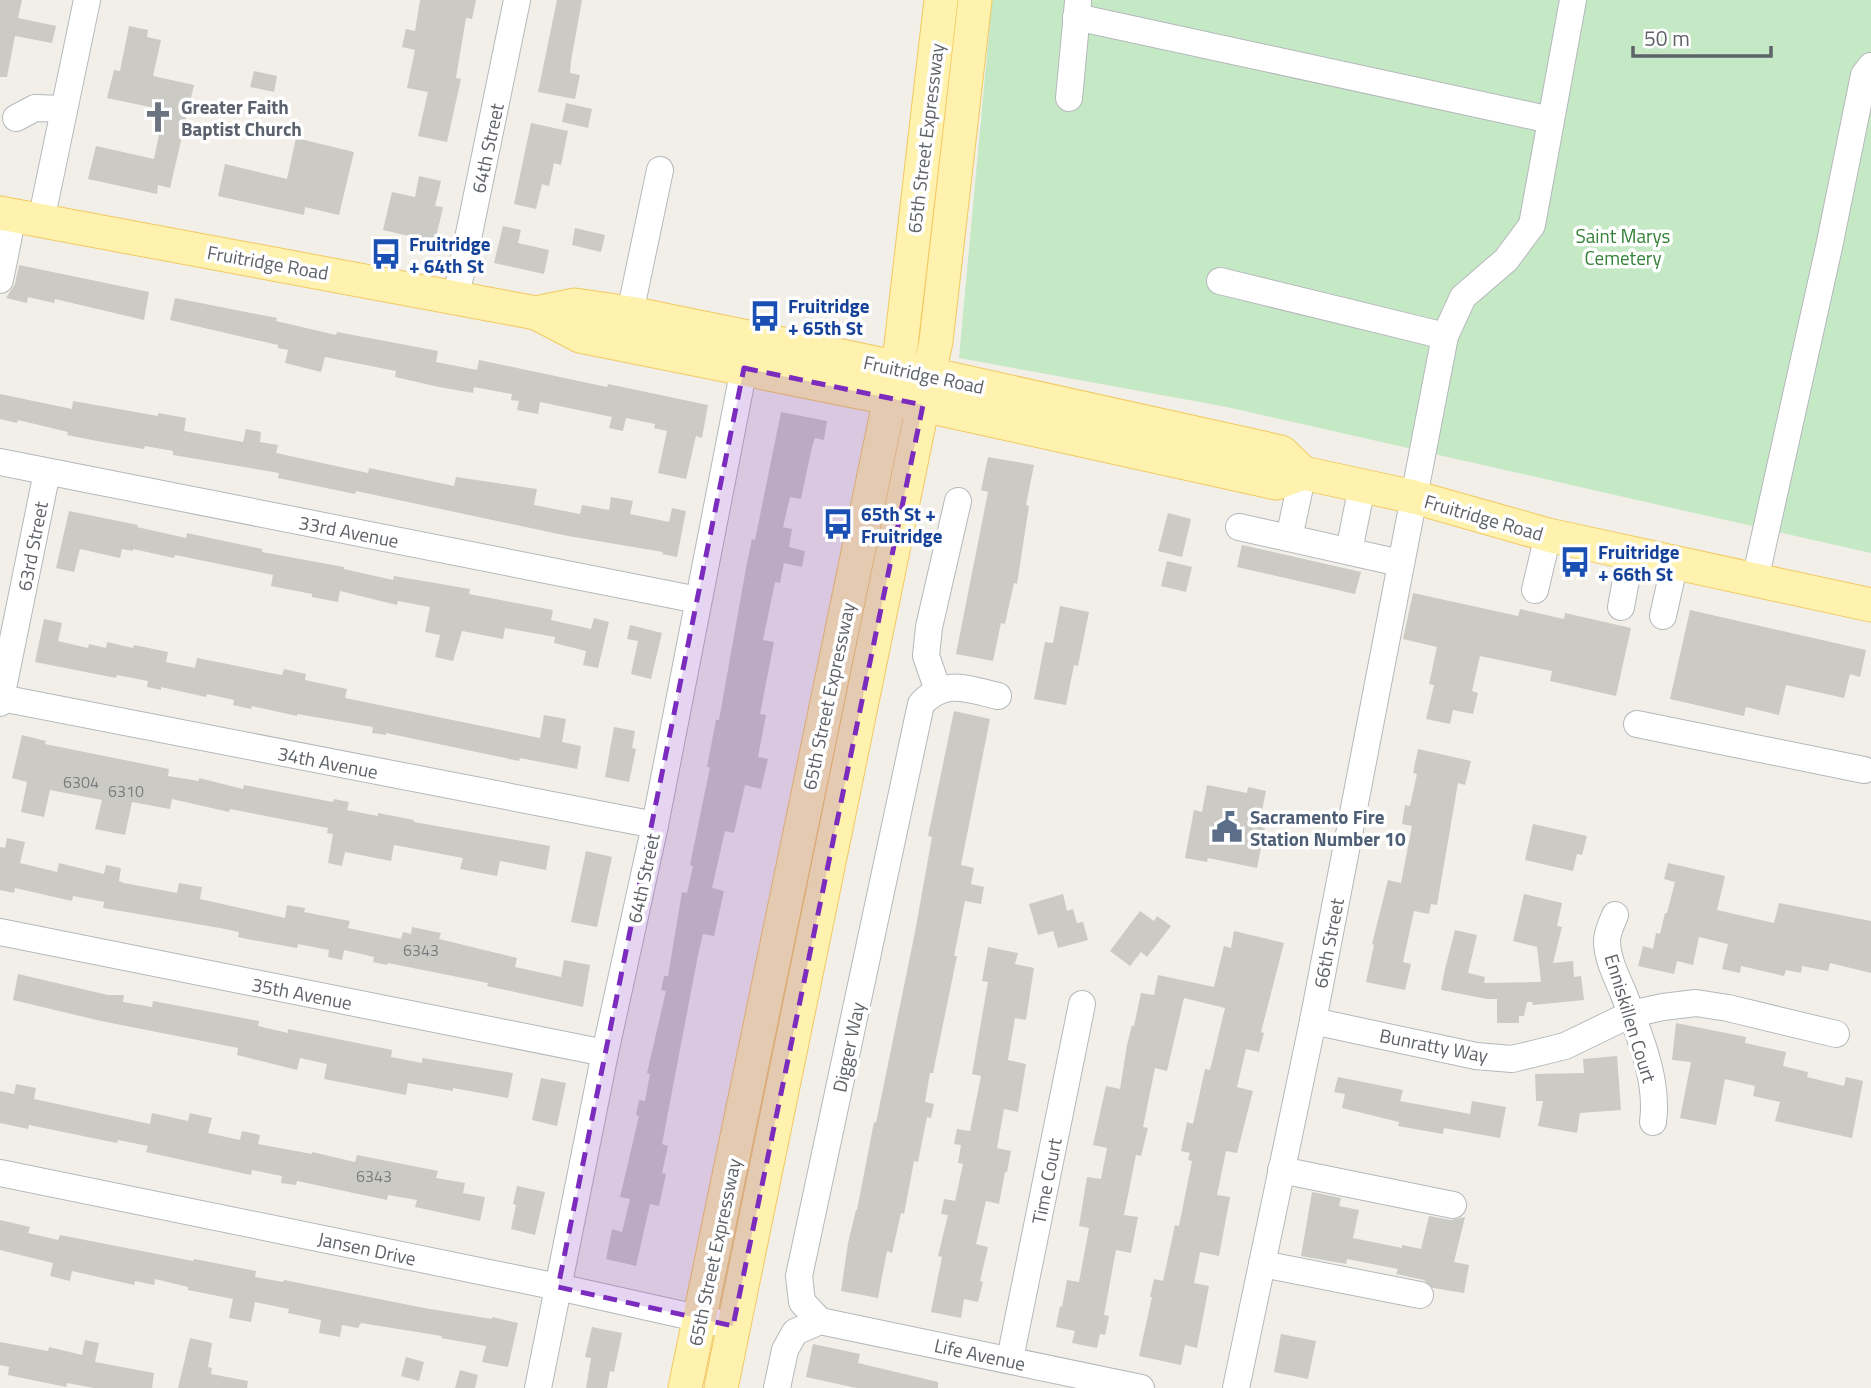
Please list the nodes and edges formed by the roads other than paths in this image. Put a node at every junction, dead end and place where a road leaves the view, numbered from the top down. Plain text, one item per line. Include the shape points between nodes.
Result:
1 (87, 0) edge
2 (517, 0) edge
3 (941, 0) edge
4 (975, 0) edge
5 (1573, 0) edge
6 (1077, 8) edge
7 (1871, 66) edge
8 (1069, 98) dead end
9 (64, 109) junction
10 (16, 118) dead end
11 (1551, 120) junction
12 (660, 170) dead end
13 (18, 216) edge
14 (0, 280) edge
15 (1220, 281) dead end
16 (456, 297) junction
17 (536, 313) junction
18 (630, 313) junction
19 (1445, 336) junction
20 (744, 368) junction
21 (893, 383) junction
22 (926, 390) junction
23 (0, 462) edge
24 (47, 472) junction
25 (1303, 473) junction
26 (1362, 486) junction
27 (1414, 497) junction
28 (958, 500) dead end
29 (1239, 527) dead end
30 (1548, 535) junction
31 (1289, 538) junction
32 (1349, 551) junction
33 (1631, 553) junction
34 (1675, 562) junction
35 (1400, 563) junction
36 (1755, 580) junction
37 (1535, 590) dead end
38 (698, 600) junction
39 (1871, 605) edge
40 (1621, 607) dead end
41 (1663, 616) dead end
42 (938, 690) junction
43 (998, 696) dead end
44 (0, 700) edge
45 (1637, 724) dead end
46 (1864, 770) dead end
47 (655, 825) junction
48 (1615, 915) dead end
49 (0, 932) edge
50 (1082, 1003) dead end
51 (1631, 1014) junction
52 (1312, 1021) junction
53 (1836, 1034) dead end
54 (605, 1053) junction
55 (1653, 1122) dead end
56 (1281, 1170) junction
57 (0, 1173) edge
58 (1453, 1205) dead end
59 (1262, 1264) junction
60 (558, 1287) junction
61 (1420, 1295) dead end
62 (700, 1319) junction
63 (820, 1321) junction
64 (733, 1326) junction
65 (1010, 1359) junction
66 (538, 1388) edge
67 (685, 1388) edge
68 (721, 1388) edge
69 (777, 1388) edge
70 (1141, 1388) edge
71 (1236, 1388) edge

1 - 9 street
2 - 16 street, 64th Street
3 - 21 main road, 65th Street Expressway
4 - 22 main road, 65th Street Expressway via 936,341
5 - 11 street, 66th Street
6 - 8 street
6 - 11 street
7 - 36 street via 1864,75
9 - 10 street via 35,108
9 - 13 street
11 - 19 street, 66th Street via 1532,225 1506,260 1463,297
12 - 18 street
13 - 14 street
13 - 16 main road, Fruitridge Road
15 - 19 street
16 - 17 main road, Fruitridge Road
17 - 18 main road, Fruitridge Road via 575,304
17 - 20 main road, Fruitridge Road via 580,336
18 - 21 main road, Fruitridge Road
19 - 27 street, 66th Street
20 - 21 main road, Fruitridge Road
20 - 38 street, 64th Street
21 - 22 main road, Fruitridge Road
21 - 62 main road, 65th Street Expressway
22 - 25 main road, Fruitridge Road via 1276,483
22 - 64 main road, 65th Street Expressway
23 - 24 street, 33rd Avenue
24 - 38 street, 33rd Avenue
24 - 44 street, 63rd Street
25 - 26 main road, Fruitridge Road
25 - 31 street
26 - 27 main road, Fruitridge Road
26 - 32 street
27 - 30 main road, Fruitridge Road
27 - 35 street, 66th Street
28 - 42 street via 929,627 926,656
29 - 31 street
30 - 33 main road, Fruitridge Road
30 - 37 street
31 - 32 street
32 - 35 street
33 - 34 main road, Fruitridge Road
33 - 40 street
34 - 36 main road, Fruitridge Road
34 - 41 street
35 - 52 street, 66th Street
36 - 39 main road, Fruitridge Road
38 - 47 street, 64th Street
42 - 43 street via 956,686
42 - 63 street, Digger Way via 921,704 799,1276 802,1302
44 - 47 street, 34th Avenue
45 - 46 street
47 - 54 street, 64th Street
48 - 51 street, Enniskillen Court via 1607,939
49 - 54 street, 35th Avenue
50 - 65 street, Time Court
51 - 52 street, Bunratty Way via 1565,1046 1511,1059 1476,1056
51 - 53 street, Bunratty Way via 1696,1003
51 - 55 street, Enniskillen Court via 1652,1080
52 - 56 street, 66th Street
54 - 60 street, 64th Street
56 - 58 street
56 - 59 street, 66th Street
57 - 60 street, Jansen Drive
59 - 61 street
59 - 71 street, 66th Street
60 - 62 street, Jansen Drive
60 - 66 street, 64th Street
62 - 64 street, Jansen Drive
62 - 67 main road, 65th Street Expressway
63 - 65 street, Life Avenue
63 - 69 street via 794,1332
64 - 68 main road, 65th Street Expressway
65 - 70 street, Life Avenue

